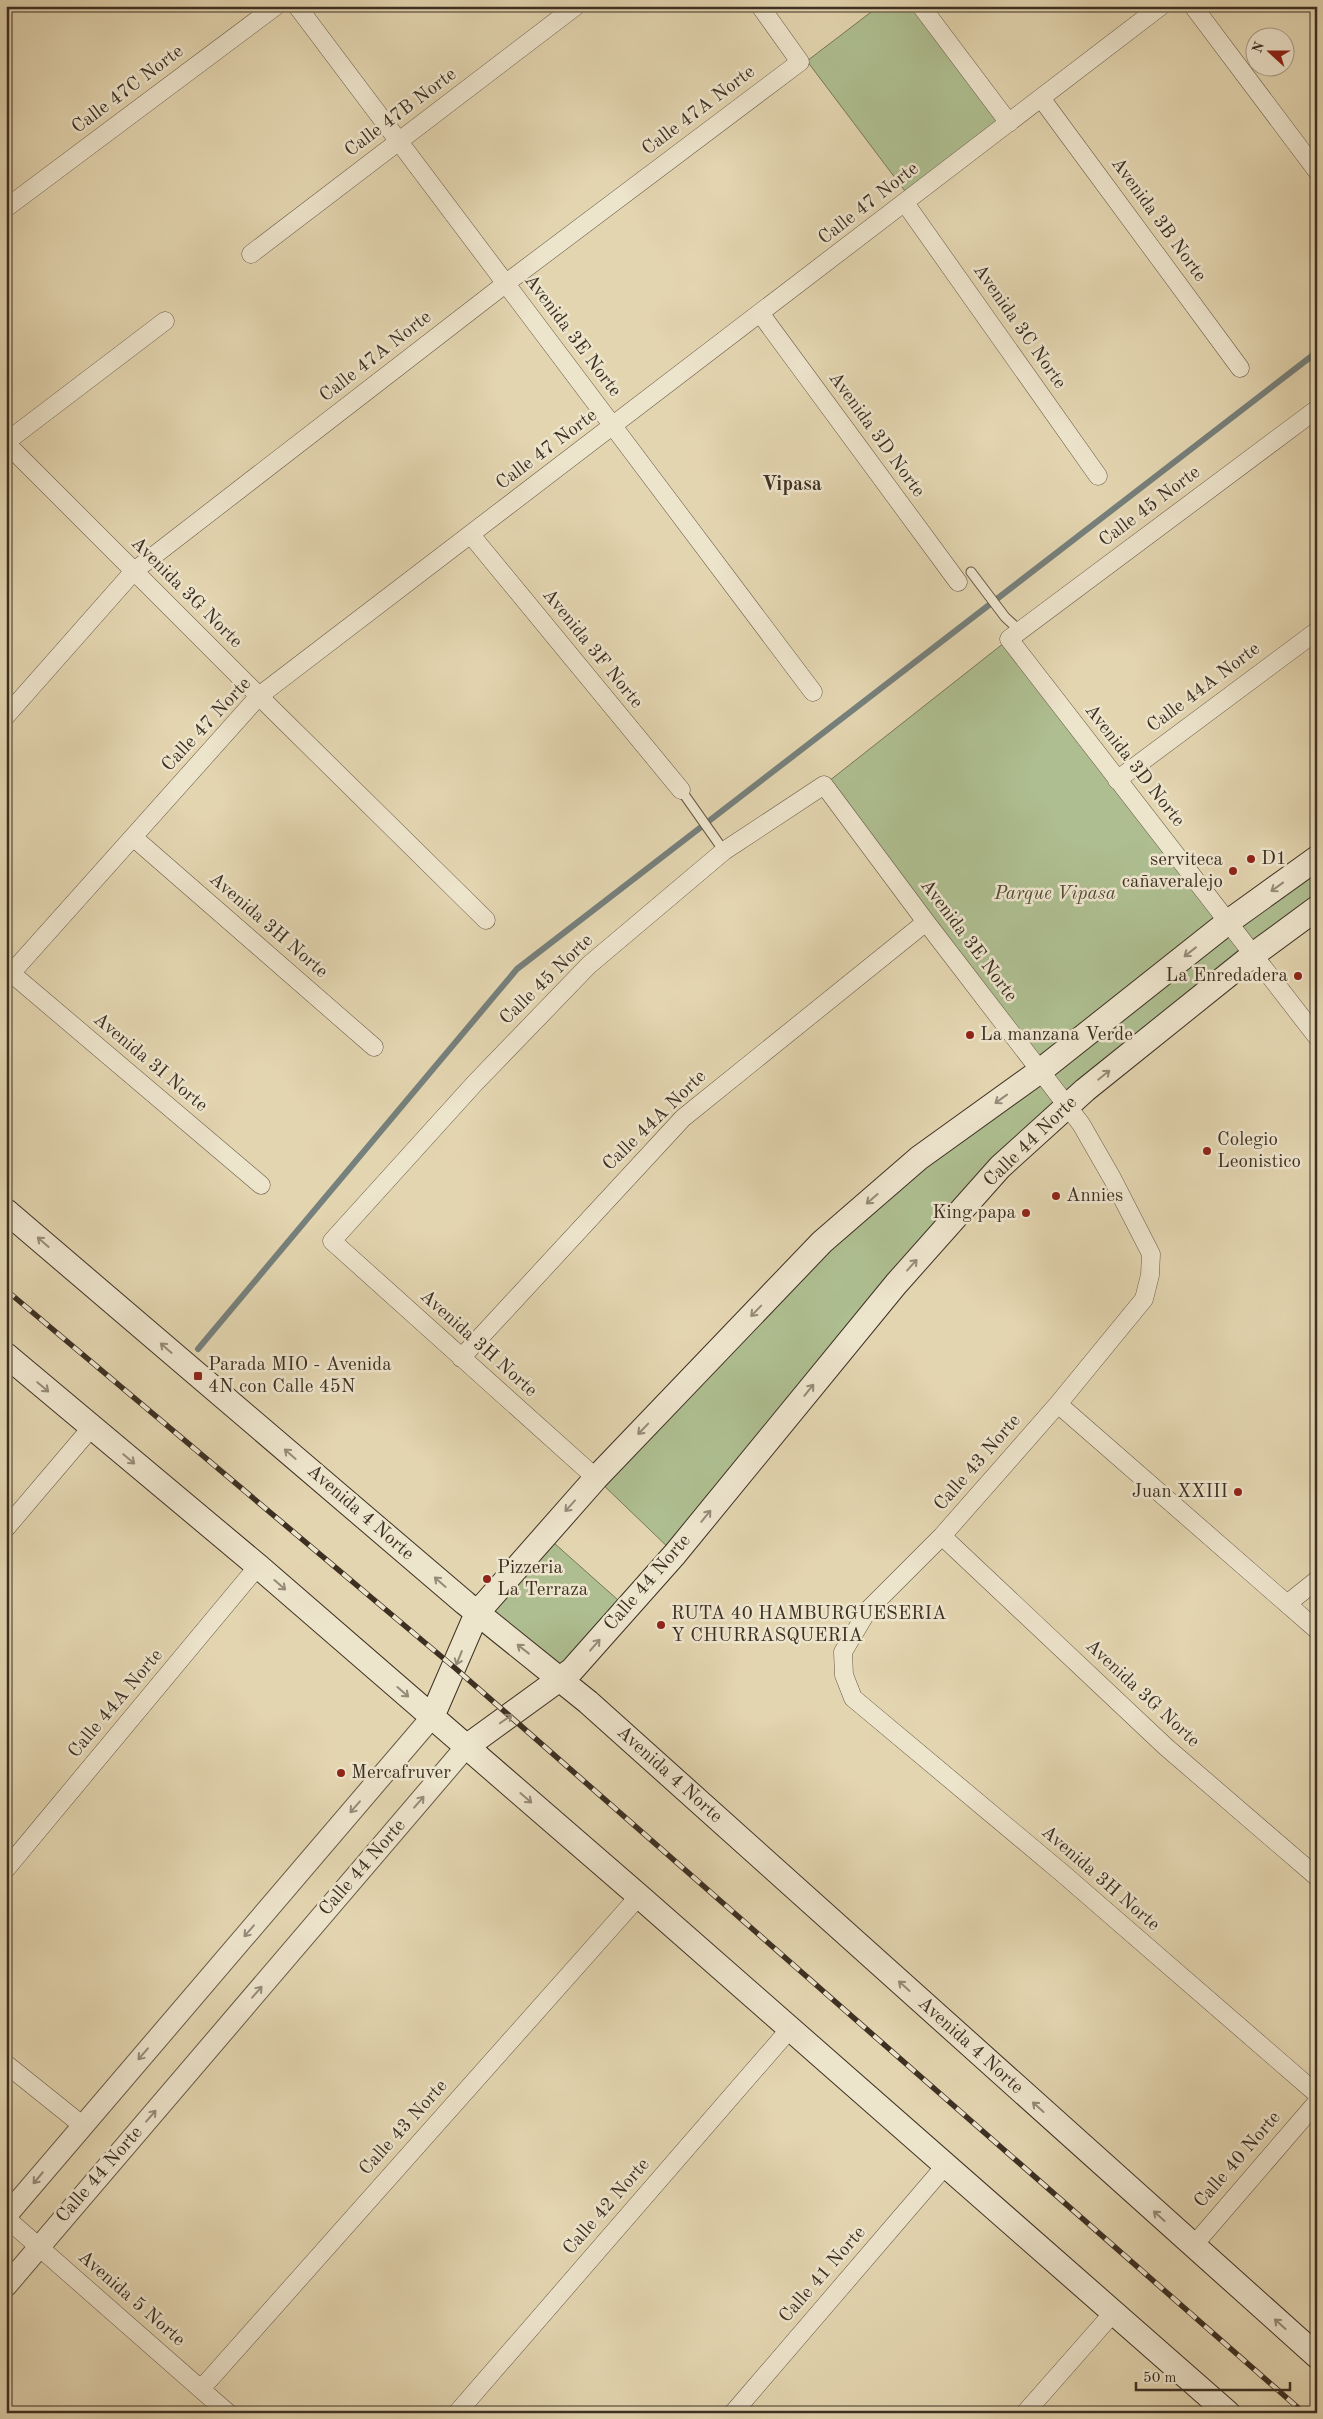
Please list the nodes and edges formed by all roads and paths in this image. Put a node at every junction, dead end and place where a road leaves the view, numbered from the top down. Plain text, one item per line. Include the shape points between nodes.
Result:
1 (276, 6) edge
2 (297, 6) edge
3 (576, 6) edge
4 (760, 6) edge
5 (921, 6) edge
6 (1161, 6) edge
7 (1193, 6) edge
8 (1042, 98) junction
9 (1009, 123) junction
10 (398, 142) junction
11 (1317, 171) edge
12 (905, 202) junction
13 (6, 208) edge
14 (251, 254) dead end
15 (505, 284) junction
16 (760, 313) junction
17 (164, 320) dead end
18 (1240, 368) dead end
19 (1317, 409) edge
20 (614, 425) junction
21 (6, 442) edge
22 (1098, 476) dead end
23 (471, 535) junction
24 (134, 571) junction
25 (964, 577) joint
26 (1317, 631) edge
27 (1014, 635) junction
28 (813, 692) dead end
29 (259, 696) junction
30 (6, 716) edge
31 (1118, 780) junction
32 (824, 785) joint
33 (685, 796) joint
34 (133, 837) junction
35 (724, 852) junction
36 (1317, 858) edge
37 (1317, 908) edge
38 (486, 920) dead end
39 (926, 922) junction
40 (1228, 922) junction
41 (1253, 955) junction
42 (9, 976) edge
43 (1317, 1037) edge
44 (374, 1047) dead end
45 (1040, 1071) junction
46 (1067, 1106) junction
47 (261, 1185) dead end
48 (6, 1211) edge
49 (332, 1241) joint
50 (1151, 1254) joint
51 (6, 1356) edge
52 (461, 1358) junction
53 (1058, 1404) junction
54 (91, 1428) junction
55 (596, 1478) junction
56 (6, 1528) edge
57 (942, 1536) junction
58 (258, 1566) junction
59 (1317, 1580) edge
60 (1287, 1604) junction
61 (477, 1613) junction
62 (1317, 1630) edge
63 (561, 1679) junction
64 (853, 1698) joint
65 (432, 1717) junction
66 (466, 1747) junction
67 (6, 1870) edge
68 (1317, 1877) edge
69 (639, 1896) junction
70 (789, 2030) junction
71 (6, 2064) edge
72 (1317, 2094) edge
73 (1317, 2102) edge
74 (82, 2125) junction
75 (945, 2166) junction
76 (6, 2217) edge
77 (39, 2246) junction
78 (1192, 2246) junction
79 (6, 2286) edge
80 (1113, 2313) junction
81 (1317, 2356) edge
82 (201, 2389) junction
83 (228, 2413) edge
84 (457, 2413) edge
85 (733, 2413) edge
86 (1025, 2413) edge
87 (1228, 2413) edge

1 - 13 street, Calle 47C Norte
2 - 10 street, Avenida 3E Norte
3 - 10 street, Calle 47B Norte
4 - 15 street, Calle 47A Norte via 800,62
5 - 9 street
6 - 8 street, Calle 47 Norte
7 - 11 street
8 - 9 street, Calle 47 Norte
8 - 18 street, Avenida 3B Norte
9 - 12 street, Calle 47 Norte
10 - 14 street, Calle 47B Norte
10 - 15 street, Avenida 3E Norte
12 - 16 street, Calle 47 Norte
12 - 22 street, Avenida 3C Norte
15 - 20 street, Avenida 3E Norte
15 - 24 street, Calle 47A Norte
16 - 20 street, Calle 47 Norte
16 - 25 street, Avenida 3D Norte
17 - 21 street
19 - 27 street, Calle 45 Norte
20 - 23 street, Calle 47 Norte
20 - 28 street, Avenida 3E Norte
21 - 24 street, Avenida 3G Norte
23 - 29 street, Calle 47 Norte
23 - 33 street, Avenida 3F Norte
24 - 29 street, Avenida 3G Norte
24 - 30 street, Calle 47A Norte
25 - 27 lane via 988,594
26 - 31 street, Calle 44A Norte
27 - 31 street, Avenida 3D Norte
29 - 34 street, Calle 47 Norte
29 - 38 street, Avenida 3G Norte
31 - 40 street, Avenida 3D Norte
32 - 35 street, Calle 45 Norte
32 - 39 street, Avenida 3E Norte
33 - 35 lane
34 - 42 street, Calle 47 Norte
34 - 44 street, Avenida 3H Norte
35 - 49 street, Calle 45 Norte via 589,965 475,1083
36 -> 40 main road
37 - 41 main road, Calle 44 Norte
39 - 45 street, Avenida 3E Norte
39 - 52 street, Calle 44A Norte via 683,1118
40 - 41 street, Avenida 3D Norte
40 -> 45 main road
41 - 43 street, Avenida 3D Norte
46 -> 41 main road, Calle 44 Norte
42 - 47 street, Avenida 3I Norte
45 - 46 street, Avenida 3E Norte
45 -> 55 main road via 920,1158 822,1242
46 - 50 street, Avenida 3E Norte via 1112,1178
63 -> 46 main road, Calle 44 Norte via 675,1554 902,1276 1000,1167
61 -> 48 main road, Avenida 4 Norte
49 - 52 street, Avenida 3H Norte
50 - 53 street, Calle 43 Norte via 1144,1299
51 -> 54 main road
52 - 55 street, Avenida 3H Norte
53 - 57 street, Calle 43 Norte
53 - 60 street
54 - 56 street
54 -> 58 main road
55 -> 61 main road
57 - 64 street, Calle 43 Norte via 868,1610 843,1652 844,1675
57 - 68 street, Avenida 3G Norte via 1166,1747
58 -> 65 main road
58 - 67 street, Calle 44A Norte
59 - 60 street
60 - 62 street
63 -> 61 main road, Avenida 4 Norte
61 -> 65 main road
66 -> 63 main road, Calle 44 Norte
78 -> 63 main road, Avenida 4 Norte
64 - 72 street, Avenida 3H Norte via 1061,1872
65 - 66 main road
65 -> 74 street
66 -> 69 main road
77 -> 66 street, Calle 44 Norte
69 - 70 main road
69 - 82 street, Calle 43 Norte
70 - 75 main road
70 - 84 street, Calle 42 Norte
71 - 74 street
73 - 78 street, Calle 40 Norte
74 -> 76 street
75 - 80 main road
75 - 85 street, Calle 41 Norte
76 - 77 street, Avenida 5 Norte
77 - 79 street, Calle 44 Norte
77 - 82 street, Avenida 5 Norte
81 -> 78 main road, Avenida 4 Norte
80 - 86 street
80 - 87 main road
82 - 83 street, Avenida 5 Norte

